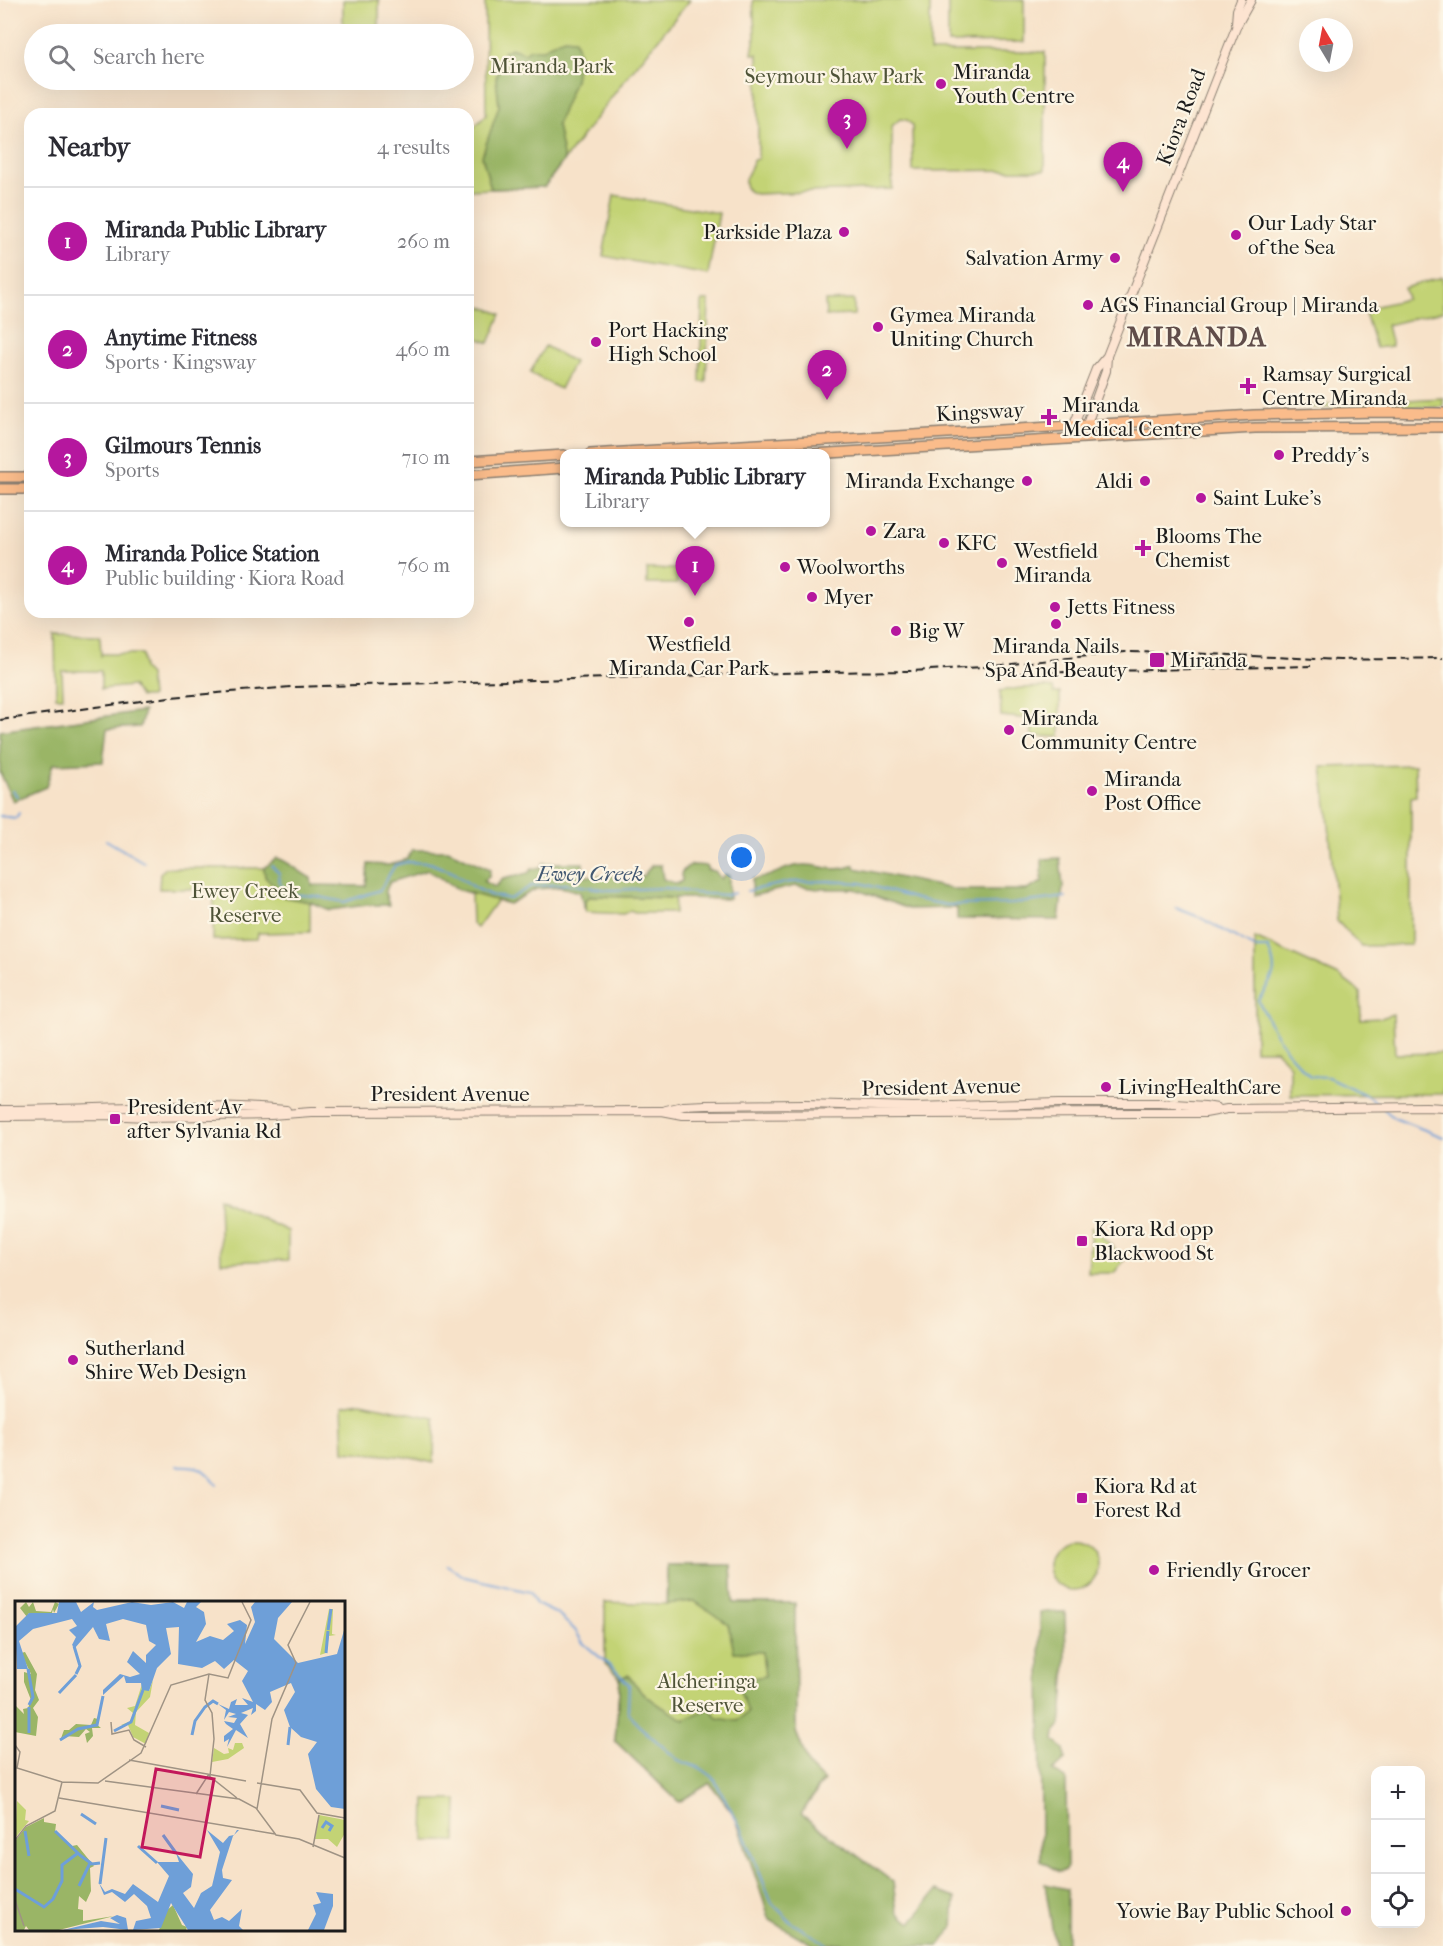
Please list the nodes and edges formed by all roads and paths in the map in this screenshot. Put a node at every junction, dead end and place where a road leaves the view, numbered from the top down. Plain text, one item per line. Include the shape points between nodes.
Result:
1 (1241, 0) edge
2 (1251, 0) edge
3 (1237, 25) junction
4 (1107, 356) junction
5 (1378, 412) junction
6 (1264, 414) junction
7 (1443, 414) edge
8 (1087, 424) junction
9 (1074, 425) junction
10 (1380, 426) junction
11 (1264, 427) junction
12 (1443, 427) edge
13 (1082, 438) junction
14 (1071, 439) junction
15 (739, 449) edge
16 (830, 452) edge
17 (560, 455) edge
18 (493, 460) junction
19 (474, 461) edge
20 (560, 468) edge
21 (494, 473) junction
22 (474, 475) edge
23 (0, 477) edge
24 (24, 477) edge
25 (0, 489) edge
26 (24, 489) edge
27 (1443, 1106) edge
28 (0, 1110) edge
29 (311, 1112) junction
30 (0, 1116) edge

1 - 3 main road, Kiora Road
2 - 3 main road, Kiora Road
3 - 4 main road, Kiora Road
4 - 8 main road, Kiora Road via 1106,371
4 - 9 main road, Kiora Road via 1096,369
5 - 6 main road, Kingsway
5 - 7 main road, Kingsway
5 - 10 main road
6 - 8 main road, Kingsway
6 - 11 main road
8 - 9 main road, Kingsway
8 - 13 main road, Kiora Road
9 - 14 main road, Kiora Road
9 - 15 main road, Kingsway
10 - 11 main road, Kingsway
10 - 12 main road, Kingsway
11 - 13 main road, Kingsway
13 - 14 main road, Kingsway
14 - 16 main road, Kingsway
17 - 18 main road
18 - 19 main road
18 - 21 main road
20 - 21 main road
21 - 22 main road
23 - 24 main road
25 - 26 main road
27 - 29 main road, President Avenue via 1222,1109 1159,1103 914,1107 806,1104 707,1105 662,1111
28 - 29 main road, President Avenue via 226,1106
29 - 30 main road, President Avenue

